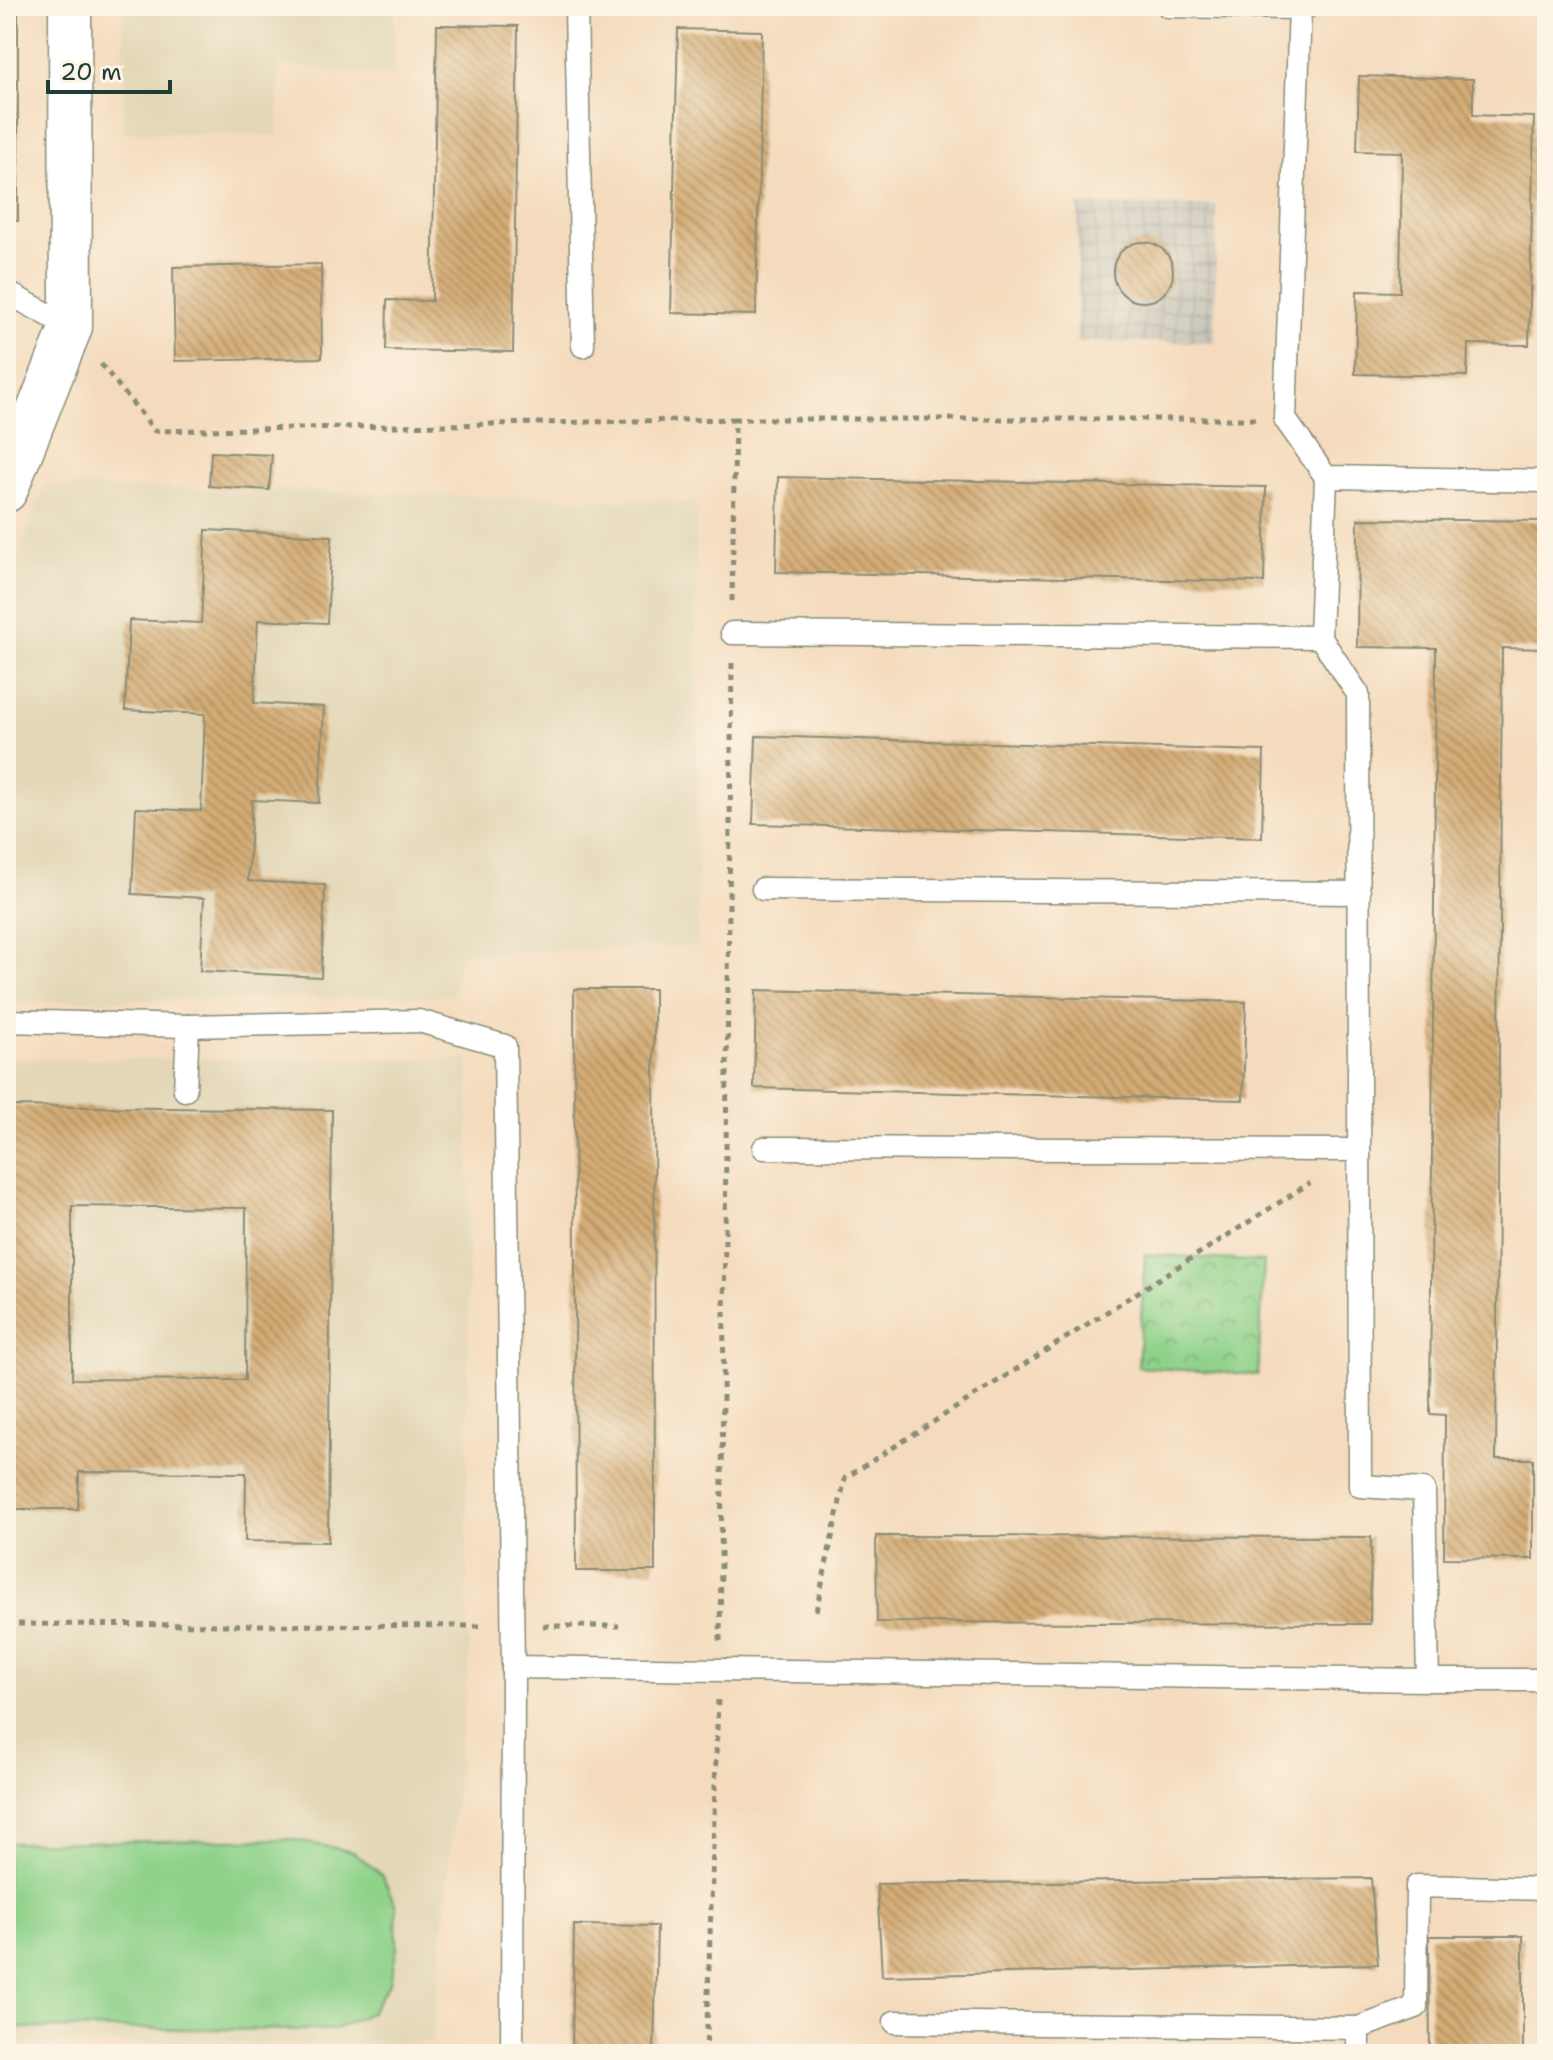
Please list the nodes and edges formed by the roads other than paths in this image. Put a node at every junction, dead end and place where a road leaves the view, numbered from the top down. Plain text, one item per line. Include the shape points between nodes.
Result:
1 (70, 6) edge
2 (576, 6) edge
3 (1168, 6) edge
4 (1304, 7) edge
5 (6, 292) edge
6 (71, 327) junction
7 (583, 346) dead end
8 (1326, 477) junction
9 (1547, 481) edge
10 (6, 491) edge
11 (732, 633) road end
12 (1320, 637) junction
13 (763, 889) dead end
14 (1359, 893) junction
15 (6, 1021) edge
16 (188, 1026) junction
17 (185, 1090) dead end
18 (764, 1148) dead end
19 (1359, 1150) junction
20 (513, 1667) junction
21 (1428, 1680) junction
22 (1547, 1680) edge
23 (1547, 1889) edge
24 (895, 2022) dead end
25 (1358, 2028) junction
26 (512, 2054) edge
27 (1358, 2054) edge

1 - 6 street
2 - 7 lane
3 - 4 lane
4 - 8 lane via 1285,419
5 - 6 lane
6 - 10 street
8 - 9 lane
8 - 12 lane
11 - 12 lane
12 - 14 lane via 1358,694
13 - 14 lane
14 - 19 lane
15 - 16 lane
16 - 17 lane
16 - 20 lane via 419,1021 505,1046
18 - 19 lane
19 - 21 lane via 1360,1486 1424,1490
20 - 21 lane
20 - 26 lane
21 - 22 lane
23 - 25 lane via 1417,1886 1416,2007
24 - 25 lane
25 - 27 lane

